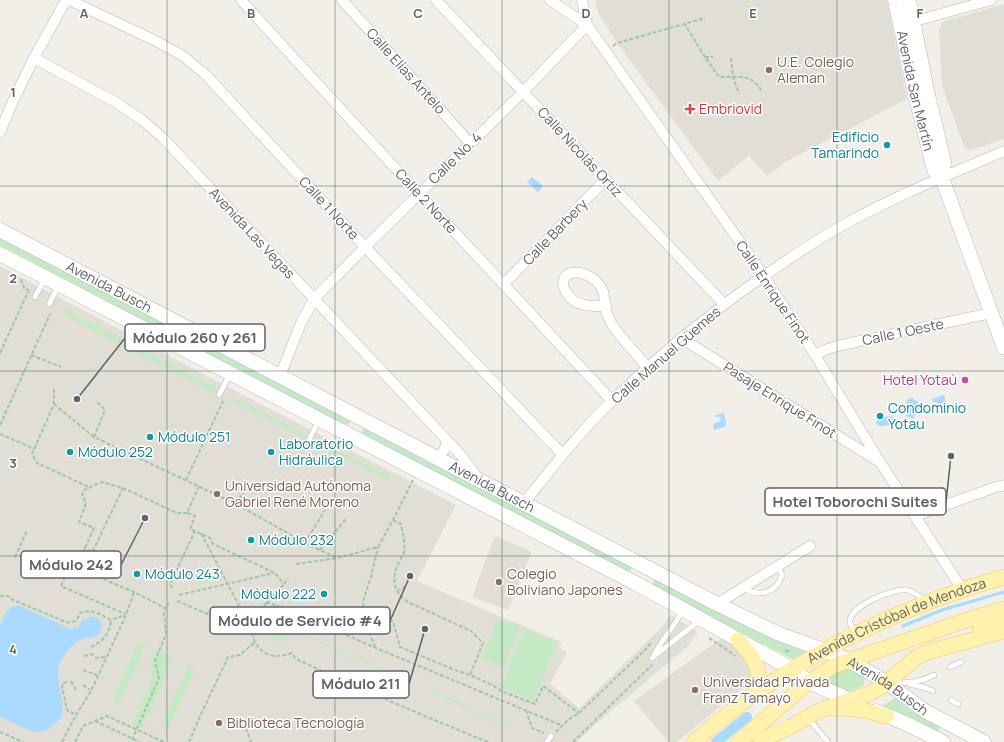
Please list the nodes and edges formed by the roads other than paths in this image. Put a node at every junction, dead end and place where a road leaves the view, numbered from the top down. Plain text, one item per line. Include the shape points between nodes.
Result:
1 (67, 0) edge
2 (241, 0) edge
3 (342, 0) edge
4 (436, 0) edge
5 (550, 0) edge
6 (582, 0) edge
7 (895, 0) edge
8 (909, 0) edge
9 (991, 0) edge
10 (914, 22) junction
11 (900, 25) junction
12 (587, 26) junction
13 (34, 58) junction
14 (523, 92) junction
15 (0, 132) edge
16 (470, 143) junction
17 (1004, 151) edge
18 (942, 178) junction
19 (605, 180) junction
20 (418, 194) junction
21 (0, 230) edge
22 (365, 247) junction
23 (0, 254) edge
24 (764, 276) junction
25 (45, 277) junction
26 (59, 284) junction
27 (504, 284) junction
28 (36, 296) road end
29 (314, 299) junction
30 (49, 304) dead end
31 (724, 304) junction
32 (606, 306) dead end
33 (991, 313) junction
34 (681, 338) junction
35 (1004, 348) edge
36 (815, 355) junction
37 (648, 368) junction
38 (230, 373) junction
39 (280, 376) junction
40 (222, 397) road end
41 (612, 401) junction
42 (320, 419) junction
43 (362, 419) junction
44 (353, 437) junction
45 (308, 440) dead end
46 (446, 440) junction
47 (562, 454) junction
48 (434, 457) junction
49 (880, 462) junction
50 (479, 480) junction
51 (1004, 485) edge
52 (524, 503) junction
53 (915, 516) junction
54 (810, 546) dead end
55 (778, 566) junction
56 (1004, 577) edge
57 (637, 584) junction
58 (743, 588) junction
59 (962, 589) junction
60 (697, 593) junction
61 (928, 603) junction
62 (717, 604) junction
63 (683, 609) junction
64 (1004, 609) edge
65 (1004, 620) edge
66 (697, 623) junction
67 (1004, 631) edge
68 (856, 634) junction
69 (738, 640) junction
70 (938, 648) junction
71 (826, 651) junction
72 (848, 660) junction
73 (961, 662) dead end
74 (950, 668) dead end
75 (792, 669) junction
76 (934, 675) dead end
77 (809, 682) junction
78 (886, 682) junction
79 (908, 683) junction
80 (933, 691) dead end
81 (756, 693) junction
82 (848, 700) junction
83 (951, 700) dead end
84 (958, 704) dead end
85 (812, 714) junction
86 (887, 716) junction
87 (790, 727) junction
88 (956, 728) junction
89 (551, 736) road end
90 (547, 742) edge
91 (694, 742) edge
92 (738, 742) edge
93 (760, 742) edge
94 (776, 742) edge
95 (828, 742) edge
96 (943, 742) edge
97 (947, 742) edge
98 (984, 742) edge

1 - 13 street
1 - 22 street, Calle 1 Norte via 156,41 183,56 206,75
2 - 20 street, Calle 2 Norte
3 - 16 street, Calle Elías Antelo
4 - 14 street, Calle Nicolás Ortiz
5 - 12 street
6 - 12 street, Calle Enrique Finot
7 - 11 main road, Avenida San Martín
8 - 10 main road, Avenida San Martín
9 - 10 street
10 - 11 street
10 - 18 main road, Avenida San Martín via 944,162
11 - 18 main road, Avenida San Martín via 934,170
12 - 14 street, Calle No. 4
12 - 24 street, Calle Enrique Finot
13 - 15 street
13 - 29 street, Avenida Las Vegas via 117,103 158,133
14 - 16 street, Calle No. 4
14 - 19 street, Calle Nicolás Ortiz
16 - 20 street, Calle No. 4
17 - 18 street, Calle Manuel Güemes
18 - 24 street, Calle Manuel Güemes via 846,223
18 - 33 main road, Avenida San Martín
19 - 27 street, Calle Barbery
19 - 31 street, Calle Nicolás Ortiz
20 - 22 street, Calle No. 4
20 - 27 street, Calle 2 Norte
21 - 39 main road, Avenida Busch
22 - 29 street, Calle No. 4
22 - 47 street, Calle 1 Norte
23 - 25 main road, Avenida Busch
24 - 31 street, Calle Manuel Güemes
24 - 36 street, Calle Enrique Finot
25 - 26 main road, Avenida Busch
25 - 28 lane
26 - 30 lane
26 - 38 main road, Avenida Busch
27 - 41 street, Calle 2 Norte
29 - 39 street, Calle No. 4 via 301,323
29 - 46 street, Avenida Las Vegas
31 - 34 street, Calle Manuel Güemes
32 - 37 street via 612,323
33 - 35 main road, Avenida San Martín
33 - 36 street, Calle 1 Oeste via 838,346
34 - 37 street, Calle Manuel Güemes
34 - 49 street, Pasaje Enrique Finot
36 - 49 street, Calle Enrique Finot
37 - 41 street, Calle Manuel Güemes
38 - 40 lane
38 - 42 main road, Avenida Busch
39 - 43 main road, Avenida Busch
41 - 47 street, Calle Manuel Güemes
42 - 44 main road, Avenida Busch
42 - 45 lane
43 - 44 main road
43 - 48 main road, Avenida Busch
44 - 57 main road, Avenida Busch
46 - 48 street via 444,451
46 - 50 street, Avenida Las Vegas
47 - 52 street, Calle Manuel Güemes
48 - 50 main road, Avenida Busch
49 - 53 street, Calle Enrique Finot
50 - 52 main road, Avenida Busch
51 - 53 street
52 - 60 main road, Avenida Busch
53 - 59 street, Calle Enrique Finot
54 - 55 street
55 - 58 street
55 - 58 lane via 782,575 773,588 756,594
56 - 59 main road, Avenida Cristóbal de Mendoza
57 - 60 main road via 642,576 650,574 681,591
57 - 63 main road, Avenida Busch
58 - 62 street
59 - 61 main road, Avenida Cristóbal de Mendoza
60 - 62 main road, Avenida Busch
61 - 68 main road, Avenida Cristóbal de Mendoza
61 - 68 lane via 906,590 871,599 854,611 851,617 850,623
62 - 71 main road, Avenida Busch via 777,633
63 - 66 main road, Avenida Busch
63 - 66 lane via 652,658
64 - 72 main road, Avenida Cristóbal de Mendoza
65 - 70 main road
66 - 69 main road, Avenida Busch
67 - 70 main road
68 - 71 main road, Avenida Cristóbal de Mendoza
69 - 75 main road, Avenida Busch
69 - 81 main road via 752,656 757,667 759,682
70 - 78 main road via 917,657
71 - 72 main road, Avenida Busch
71 - 75 main road, Avenida Cristóbal de Mendoza
72 - 77 main road, Avenida Cristóbal de Mendoza via 833,666
72 - 78 main road, Avenida Busch
73 - 74 lane
75 - 77 main road, Avenida Busch
75 - 81 main road, Avenida Cristóbal de Mendoza
76 - 79 lane via 926,680
77 - 82 main road, Avenida Busch
77 - 92 main road, Avenida Cristóbal de Mendoza
78 - 79 lane
78 - 82 main road via 868,694
78 - 88 main road, Avenida Busch via 925,712
79 - 80 lane
81 - 91 main road, Avenida Cristóbal de Mendoza via 721,718
82 - 85 main road
82 - 86 main road, Avenida Busch
83 - 84 lane
85 - 86 main road via 844,708
85 - 87 main road
85 - 95 lane
86 - 96 main road, Avenida Busch
87 - 93 main road
87 - 94 main road
88 - 97 main road via 952,728 946,734
88 - 98 main road, Avenida Busch
89 - 90 lane

